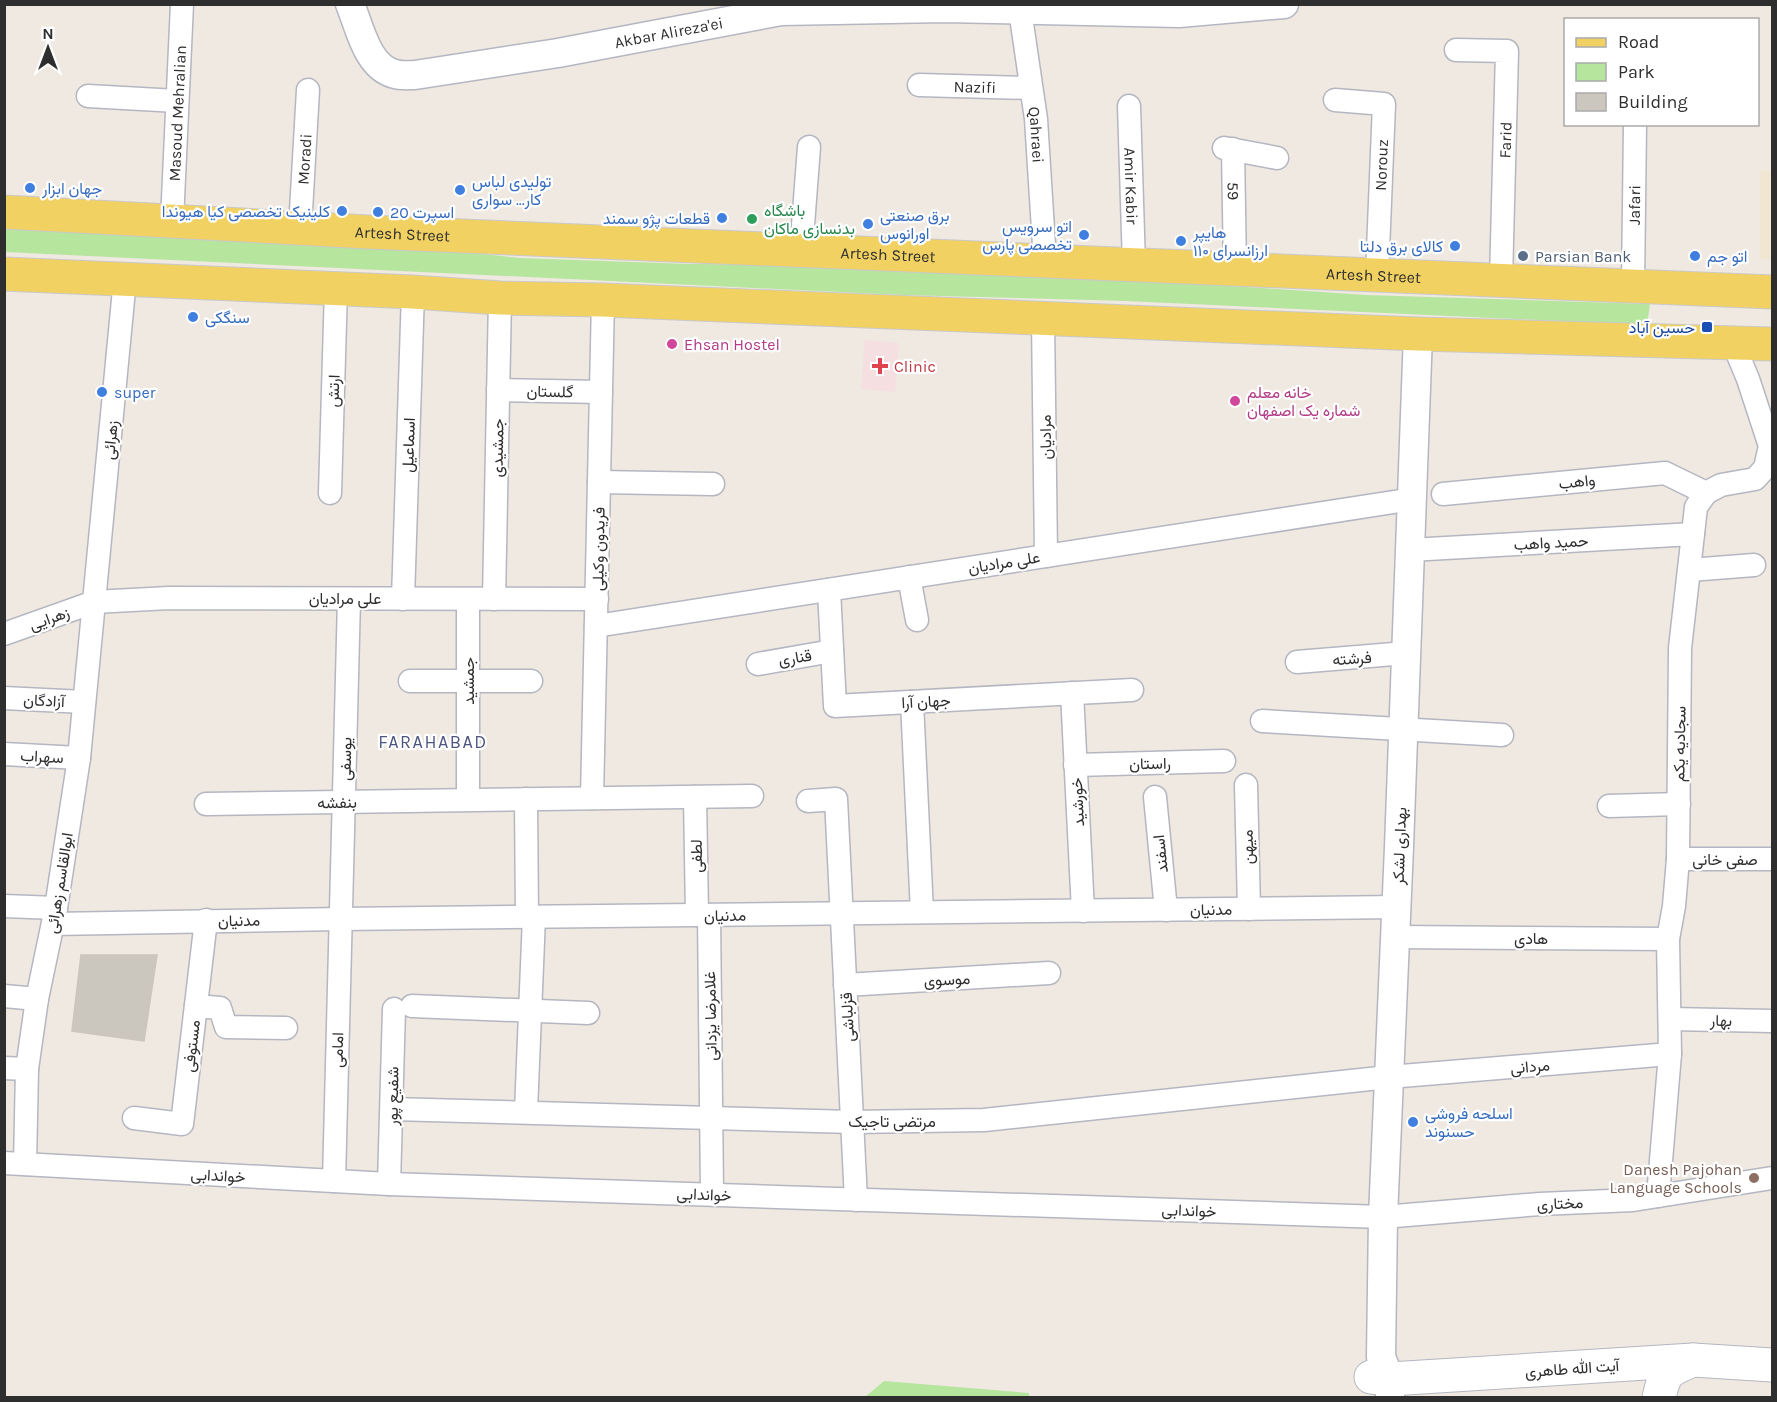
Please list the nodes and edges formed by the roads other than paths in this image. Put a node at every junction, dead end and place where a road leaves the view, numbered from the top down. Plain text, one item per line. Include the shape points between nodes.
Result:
1 (182, 4) edge
2 (350, 4) edge
3 (1284, 4) edge
4 (1020, 9) junction
5 (1456, 50) dead end
6 (919, 85) dead end
7 (1031, 88) junction
8 (308, 90) dead end
9 (88, 96) dead end
10 (1335, 100) dead end
11 (177, 101) junction
12 (1129, 106) dead end
13 (1635, 126) edge
14 (809, 147) dead end
15 (1277, 158) dead end
16 (4, 212) edge
17 (172, 221) junction
18 (300, 228) junction
19 (801, 251) junction
20 (1045, 261) junction
21 (1134, 265) junction
22 (1235, 269) junction
23 (4, 274) edge
24 (1377, 275) junction
25 (125, 279) junction
26 (1501, 280) junction
27 (1633, 286) junction
28 (336, 288) junction
29 (413, 292) junction
30 (1773, 292) edge
31 (500, 298) junction
32 (603, 300) junction
33 (1043, 319) junction
34 (1418, 334) junction
35 (1733, 343) junction
36 (1773, 344) edge
37 (498, 390) junction
38 (601, 392) junction
39 (1772, 447) edge
40 (599, 482) junction
41 (713, 484) dead end
42 (330, 493) dead end
43 (1706, 493) junction
44 (1443, 494) dead end
45 (1413, 499) junction
46 (1693, 534) junction
47 (1410, 550) junction
48 (1046, 556) junction
49 (1754, 565) dead end
50 (1690, 570) junction
51 (909, 577) junction
52 (829, 590) junction
53 (349, 598) junction
54 (403, 598) junction
55 (468, 598) junction
56 (494, 598) junction
57 (597, 599) junction
58 (94, 602) junction
59 (917, 620) dead end
60 (596, 626) junction
61 (4, 634) edge
62 (832, 651) junction
63 (1407, 653) junction
64 (1297, 662) dead end
65 (758, 664) dead end
66 (468, 680) junction
67 (410, 681) dead end
68 (531, 681) dead end
69 (1132, 690) dead end
70 (1072, 693) junction
71 (4, 698) edge
72 (84, 702) junction
73 (912, 702) junction
74 (1262, 720) dead end
75 (1404, 729) junction
76 (1502, 735) dead end
77 (4, 754) edge
78 (79, 758) junction
79 (1224, 761) dead end
80 (1076, 765) junction
81 (1246, 785) dead end
82 (752, 796) dead end
83 (695, 797) junction
84 (1155, 797) dead end
85 (592, 798) junction
86 (526, 799) junction
87 (468, 800) junction
88 (344, 801) junction
89 (808, 801) dead end
90 (206, 804) dead end
91 (1679, 804) junction
92 (1609, 806) dead end
93 (1678, 859) junction
94 (1773, 859) edge
95 (4, 906) edge
96 (1396, 907) junction
97 (1249, 909) junction
98 (1166, 910) junction
99 (1083, 911) junction
100 (922, 912) junction
101 (842, 913) junction
102 (703, 915) junction
103 (55, 916) junction
104 (531, 917) junction
105 (341, 919) junction
106 (206, 920) junction
107 (1395, 937) junction
108 (1668, 939) junction
109 (1050, 974) dead end
110 (845, 984) junction
111 (4, 996) edge
112 (37, 999) junction
113 (196, 1006) junction
114 (531, 1010) junction
115 (588, 1013) dead end
116 (1670, 1019) junction
117 (1773, 1021) edge
118 (286, 1028) dead end
119 (1670, 1054) junction
120 (16, 1069) edge
121 (1389, 1077) junction
122 (392, 1109) junction
123 (526, 1111) junction
124 (711, 1117) junction
125 (134, 1118) dead end
126 (852, 1122) junction
127 (15, 1164) edge
128 (1773, 1178) edge
129 (334, 1181) junction
130 (389, 1184) junction
131 (712, 1194) junction
132 (1658, 1197) junction
133 (856, 1200) junction
134 (1383, 1217) junction
135 (1693, 1360) junction
136 (1773, 1365) edge
137 (1382, 1384) edge
138 (1659, 1398) edge

1 - 11 street, Masoud Mehralian
2 - 4 street, Akbar Alireza'ei via 372,57 396,75 558,53 781,11
3 - 4 street, Akbar Alireza'ei via 1179,13
4 - 7 street, Qahraei
5 - 26 street, Farid via 1507,51
6 - 7 street, Nazifi
7 - 20 street, Qahraei
8 - 18 street, Moradi
9 - 11 street
10 - 24 street, Norouz via 1384,104
11 - 17 street, Masoud Mehralian
12 - 21 street, Amir Kabir
13 - 27 street, Jafari
14 - 19 street
15 - 22 street, 59 via 1229,149
16 - 17 main road, Artesh Street
17 - 18 main road, Artesh Street
18 - 19 main road, Artesh Street
19 - 20 main road, Artesh Street
20 - 21 main road, Artesh Street
21 - 22 main road, Artesh Street
22 - 24 main road, Artesh Street
23 - 25 main road
24 - 26 main road, Artesh Street
25 - 28 main road
25 - 58 street, زهرائی
26 - 27 main road, Artesh Street
27 - 30 main road, Artesh Street
28 - 29 main road
28 - 42 street, ارتش
29 - 31 main road
29 - 54 street, اسماعیل
31 - 32 main road
31 - 37 street, جمشیدی
32 - 33 main road
32 - 38 street, فریدون وکیلی
33 - 34 main road
33 - 48 street, مرادیان
34 - 35 main road
34 - 45 street, بهداری لشکر
35 - 36 main road
35 - 39 street
37 - 38 street, گلستان
37 - 56 street, جمشیدی
38 - 40 street, فریدون وکیلی
39 - 43 street via 1765,468 1755,479 1721,485
40 - 41 street
40 - 57 street, فریدون وکیلی
43 - 44 street, واهب via 1665,473
43 - 46 street, سجادیه یکم via 1696,507
45 - 47 street, بهداری لشکر
45 - 48 street, علی مرادیان
46 - 47 street, حمید واهب
46 - 50 street, سجادیه یکم
47 - 63 street, بهداری لشکر
48 - 51 street, علی مرادیان
49 - 50 street
50 - 91 street, سجادیه یکم via 1680,648
51 - 52 street, علی مرادیان
51 - 59 street
52 - 60 street, علی مرادیان
52 - 62 street, جهان آرا
53 - 54 street, علی مرادیان
53 - 58 street, علی مرادیان
53 - 88 street, یوسفی
54 - 55 street, علی مرادیان
55 - 56 street, علی مرادیان
55 - 66 street, جمشید
56 - 57 street, علی مرادیان
57 - 60 street, فریدون وکیلی
58 - 61 street, زهرایی
58 - 72 street, ابوالقاسم زهرائی
60 - 85 street, فریدون وکیلی
62 - 65 street, قناری
62 - 73 street, جهان آرا via 835,706
63 - 64 street, فرشته
63 - 75 street, بهداری لشکر
66 - 67 street
66 - 68 street
66 - 87 street, جمشید
69 - 70 street, جهان آرا
70 - 73 street, جهان آرا
70 - 80 street, خورشید
71 - 72 street, آزادگان
72 - 78 street, ابوالقاسم زهرائی
73 - 100 street
74 - 75 street
75 - 76 street
75 - 96 street, بهداری لشکر
77 - 78 street, سهراب
78 - 103 street, ابوالقاسم زهرائی
79 - 80 street, راستان
80 - 99 street, خورشید
81 - 97 street, میهن
82 - 83 street, بنفشه
83 - 85 street, بنفشه
83 - 102 street, لطفی
84 - 98 street, اسفند
85 - 86 street, بنفشه
86 - 87 street, بنفشه
86 - 104 street
87 - 88 street, بنفشه
88 - 90 street, بنفشه
88 - 105 street, یوسفی
89 - 101 street, قزلباشی via 836,800
91 - 92 street
91 - 93 street, سجادیه یکم
93 - 94 street, صفی خانی
93 - 108 street, سجادیه یکم
95 - 103 street, مدنیان
96 - 97 street, مدنیان
96 - 107 street, بهداری لشکر
97 - 98 street, مدنیان
98 - 99 street, مدنیان
99 - 100 street, مدنیان
100 - 101 street, مدنیان
101 - 102 street, مدنیان
101 - 110 street, قزلباشی
102 - 104 street, مدنیان
102 - 124 street, غلامرضا یزدانی
103 - 106 street, مدنیان
103 - 112 street, ابوالقاسم زهرائی
104 - 105 street, مدنیان
104 - 114 street
105 - 106 street, مدنیان
105 - 129 street, امامی
106 - 113 street, مستوفی
107 - 108 street, هادی
107 - 121 street, بهداری لشکر
108 - 116 street, سجادیه یکم
109 - 110 street, موسوی
110 - 126 street, قزلباشی
111 - 112 street
112 - 120 street, ابوالقاسم زهرائی
113 - 118 street via 220,1008 226,1027
113 - 125 street, مستوفی via 182,1124
114 - 115 street
114 - 122 street, شفیع پور via 403,1007
114 - 123 street
116 - 117 street, بهار
116 - 119 street, سجادیه یکم
119 - 121 street, مردانی
119 - 132 street, سجادیه یکم
120 - 127 street, ابوالقاسم زهرائی
121 - 126 street, مرتضی تاجیک via 984,1120
121 - 134 street, بهداری لشکر
122 - 123 street, مرتضی تاجیک
122 - 130 street, شفیع پور
123 - 124 street, مرتضی تاجیک
124 - 126 street, مرتضی تاجیک
124 - 131 street, غلامرضا یزدانی
126 - 133 street, قزلباشی
127 - 129 street, خواندابی
128 - 132 street, مختاری
129 - 130 street, خواندابی
130 - 131 street, خواندابی
131 - 133 street, خواندابی
132 - 134 street, مختاری
133 - 134 street, خواندابی
134 - 137 street, بهداری لشکر
135 - 136 main road, آیت الله طاهری
135 - 137 main road, آیت الله طاهری
135 - 138 main road via 1664,1376

